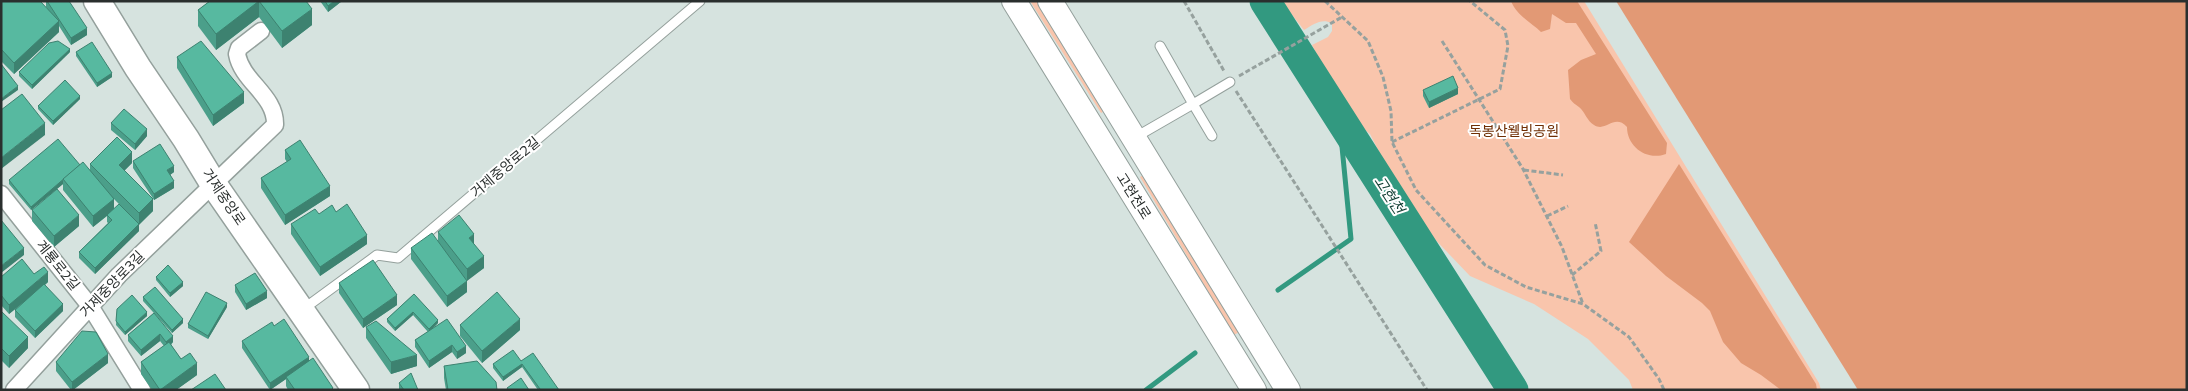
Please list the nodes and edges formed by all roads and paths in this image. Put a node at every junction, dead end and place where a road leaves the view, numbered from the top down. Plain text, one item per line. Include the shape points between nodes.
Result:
1 (97, 1) edge
2 (700, 1) edge
3 (1014, 1) edge
4 (1050, 1) edge
5 (1184, 1) edge
6 (1325, 1) edge
7 (1470, 1) edge
8 (1342, 17) junction
9 (261, 31) dead end
10 (1442, 41) dead end
11 (1160, 46) dead end
12 (1230, 82) junction
13 (1480, 100) junction
14 (1193, 104) junction
15 (1212, 136) dead end
16 (1134, 138) junction
17 (1392, 142) junction
18 (1523, 169) junction
19 (1563, 175) dead end
20 (214, 185) junction
21 (1, 194) edge
22 (1568, 206) dead end
23 (1546, 216) junction
24 (1595, 222) dead end
25 (1572, 275) junction
26 (1583, 304) junction
27 (90, 306) junction
28 (301, 311) junction
29 (14, 390) edge
30 (142, 390) edge
31 (356, 390) edge
32 (1254, 390) edge
33 (1288, 390) edge
34 (1427, 390) edge
35 (1664, 390) edge

1 - 20 main road, 거제중앙로
2 - 28 lane, 거제중앙로2길 via 398,258 378,255
3 - 32 street, 고현천로
4 - 16 street
5 - 12 path
6 - 8 path
7 - 13 path via 1505,30 1508,46 1500,89
8 - 12 path
8 - 17 path via 1368,41 1376,59 1392,111
9 - 20 street, 거제중앙로3길 via 237,54 242,68 271,106 275,125
10 - 13 path
11 - 14 lane
12 - 14 lane
12 - 34 path
13 - 17 path
13 - 18 path
14 - 15 lane
14 - 16 lane
16 - 33 street
17 - 26 path via 1416,190 1485,264 1526,287
18 - 19 path
18 - 23 path
20 - 27 street, 거제중앙로3길 via 118,275
20 - 28 main road, 거제중앙로
21 - 27 street, 계룡로2길
22 - 23 path
23 - 25 path
24 - 25 path via 1601,251
25 - 26 path
26 - 35 path via 1629,338
27 - 29 street, 거제중앙로3길
27 - 30 street, 계룡로2길
28 - 31 main road, 거제중앙로

